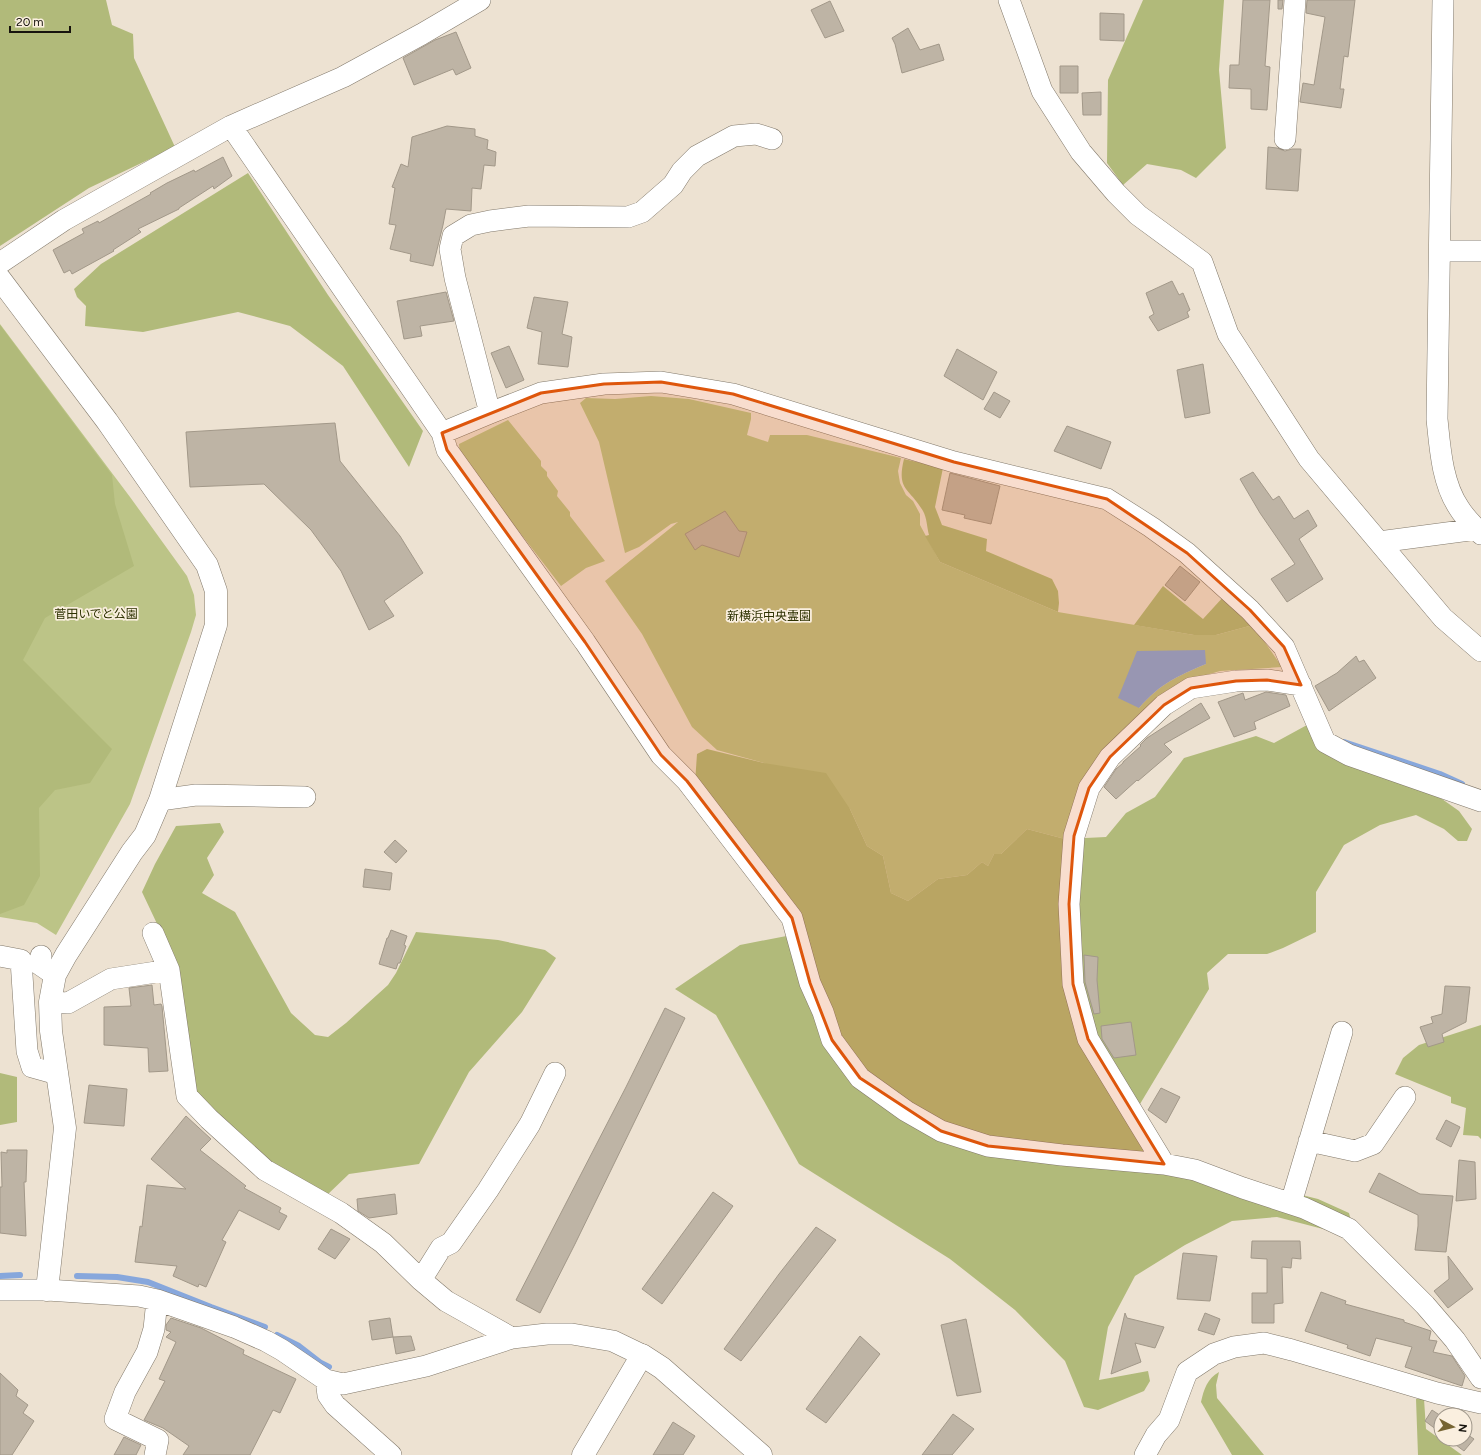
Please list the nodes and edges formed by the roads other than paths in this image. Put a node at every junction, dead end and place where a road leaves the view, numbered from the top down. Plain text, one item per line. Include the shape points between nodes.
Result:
1 (480, 0) edge
2 (1009, 0) edge
3 (1295, 0) edge
4 (1443, 0) edge
5 (231, 126) junction
6 (772, 139) dead end
7 (1285, 139) dead end
8 (1440, 251) junction
9 (1481, 251) edge
10 (0, 263) edge
11 (0, 279) edge
12 (490, 413) junction
13 (442, 433) junction
14 (1479, 532) edge
15 (1379, 542) junction
16 (1481, 651) edge
17 (1301, 685) junction
18 (305, 797) dead end
19 (160, 800) junction
20 (1481, 801) edge
21 (153, 933) dead end
22 (0, 956) edge
23 (41, 956) dead end
24 (169, 970) junction
25 (55, 975) junction
26 (50, 1002) junction
27 (1342, 1032) dead end
28 (555, 1073) dead end
29 (57, 1074) junction
30 (1404, 1097) dead end
31 (1309, 1141) junction
32 (1164, 1164) junction
33 (1291, 1203) junction
34 (421, 1280) junction
35 (0, 1290) edge
36 (47, 1290) junction
37 (157, 1300) junction
38 (512, 1338) junction
39 (642, 1354) junction
40 (1481, 1377) edge
41 (326, 1380) junction
42 (1481, 1403) edge
43 (155, 1455) edge
44 (391, 1455) edge
45 (583, 1455) edge
46 (761, 1455) edge
47 (1145, 1455) edge

1 - 5 street via 343,77
2 - 15 street via 1042,91 1081,152 1138,214 1202,262 1228,334 1308,459
3 - 7 street
4 - 8 street
5 - 10 street via 64,220
5 - 13 street
6 - 12 street via 756,134 734,136 697,156 673,185 642,212 628,218 529,216 490,220 471,225 454,236 450,249 455,278
8 - 9 street
8 - 14 street via 1437,419 1441,459 1448,486 1458,508
11 - 19 street via 107,421 207,565 216,591 216,625
12 - 13 street
12 - 17 street via 541,394 604,384 661,382 733,394 954,462 1107,499 1187,553 1250,610 1284,647
13 - 32 street via 447,450 585,642 661,755 687,781 792,918 810,983 832,1040 860,1078 906,1111 941,1131 988,1146
14 - 15 street
15 - 16 street via 1443,618
17 - 20 street via 1325,742 1349,755
17 - 32 street via 1267,680 1236,681 1191,688 1164,705 1110,757 1089,788 1074,836 1068,904 1073,984 1082,1019 1088,1039
18 - 19 street via 196,795
19 - 25 street via 145,835
21 - 24 street
22 - 29 street via 21,960 26,1051 32,1067
23 - 25 street via 39,964
24 - 26 street via 111,979 68,1003
24 - 34 street via 187,1096 265,1170 347,1217 383,1243
25 - 26 street
26 - 29 street
27 - 31 street
28 - 34 street via 530,1124 488,1190 451,1243 441,1248
29 - 36 street via 65,1128
30 - 31 street via 1373,1144 1355,1151
31 - 33 street
32 - 33 street via 1195,1170
33 - 40 street via 1349,1229 1425,1305 1455,1340
34 - 38 street via 446,1300
35 - 36 street
36 - 37 street via 139,1296
37 - 41 street via 266,1341
37 - 43 street via 154,1329 147,1352 125,1392 115,1419 158,1440
38 - 39 street via 572,1334 612,1341
38 - 41 street via 426,1366 343,1384
39 - 45 street
39 - 46 street via 662,1368
41 - 44 street via 328,1395 336,1405
42 - 47 street via 1437,1393 1264,1343 1234,1347 1214,1354 1187,1372 1169,1420 1156,1435

